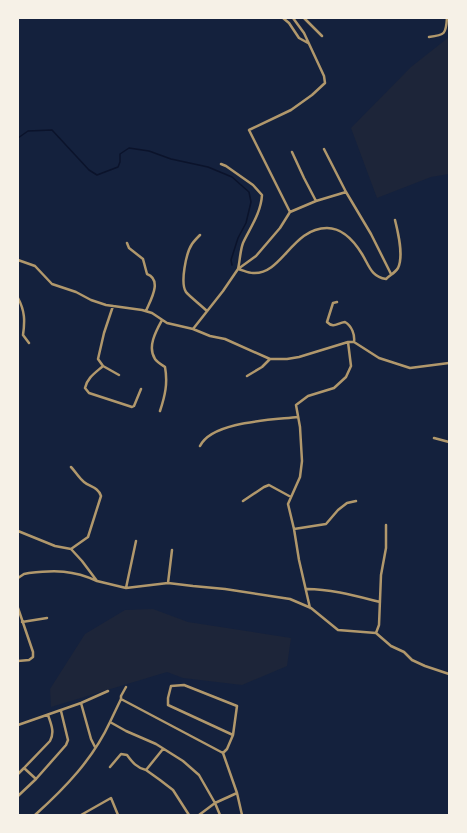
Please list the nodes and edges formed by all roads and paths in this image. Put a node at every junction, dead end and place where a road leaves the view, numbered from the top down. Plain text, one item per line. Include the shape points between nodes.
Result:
1 (283, 18) edge
2 (293, 18) edge
3 (304, 18) edge
4 (447, 18) edge
5 (322, 36) dead end
6 (429, 38) dead end
7 (308, 44) junction
8 (324, 149) dead end
9 (292, 152) dead end
10 (221, 164) dead end
11 (346, 192) junction
12 (316, 201) junction
13 (290, 212) junction
14 (395, 220) dead end
15 (200, 234) dead end
16 (127, 243) dead end
17 (18, 260) edge
18 (238, 269) junction
19 (391, 274) junction
20 (18, 298) edge
21 (337, 302) dead end
22 (113, 306) junction
23 (146, 311) junction
24 (207, 311) junction
25 (162, 320) junction
26 (193, 329) junction
27 (348, 342) junction
28 (354, 342) junction
29 (29, 343) dead end
30 (270, 359) junction
31 (449, 363) edge
32 (103, 366) junction
33 (119, 375) dead end
34 (247, 376) dead end
35 (141, 389) dead end
36 (160, 411) dead end
37 (298, 417) junction
38 (434, 438) dead end
39 (449, 442) edge
40 (200, 446) dead end
41 (71, 467) dead end
42 (291, 497) junction
43 (243, 501) dead end
44 (356, 501) dead end
45 (386, 525) dead end
46 (294, 529) junction
47 (18, 531) edge
48 (136, 541) dead end
49 (71, 549) junction
50 (172, 550) dead end
51 (18, 578) edge
52 (97, 581) junction
53 (168, 583) junction
54 (126, 588) junction
55 (307, 589) junction
56 (380, 602) junction
57 (18, 608) edge
58 (310, 608) junction
59 (47, 618) dead end
60 (22, 622) junction
61 (376, 633) junction
62 (18, 661) edge
63 (449, 670) edge
64 (448, 673) edge
65 (126, 687) dead end
66 (108, 691) dead end
67 (121, 699) junction
68 (81, 703) junction
69 (61, 711) junction
70 (48, 715) junction
71 (110, 722) junction
72 (18, 725) edge
73 (233, 735) junction
74 (96, 747) junction
75 (163, 749) junction
76 (223, 753) junction
77 (110, 767) dead end
78 (24, 768) junction
79 (146, 770) junction
80 (18, 774) edge
81 (36, 779) junction
82 (237, 793) junction
83 (18, 796) edge
84 (215, 803) junction
85 (35, 815) edge
86 (81, 815) edge
87 (118, 815) edge
88 (189, 815) edge
89 (199, 815) edge
90 (220, 815) edge
91 (242, 815) edge

1 - 7 street via 299,38
2 - 7 street via 304,33
3 - 5 street
4 - 6 street via 443,34
7 - 13 street via 325,83 291,110 249,131
8 - 11 street
9 - 12 street
10 - 18 street via 253,185 262,196 254,224 243,245
11 - 12 street
11 - 19 street
12 - 13 street
13 - 18 street via 256,256
14 - 19 street via 400,243 400,262
15 - 24 street via 191,245 185,260 184,282 186,292
16 - 23 street via 129,248 143,259 147,274 155,281 153,297
17 - 22 street via 35,266 52,284
18 - 19 street via 253,273 272,268 301,238 311,231 327,228 347,235 379,278 386,279
18 - 24 street
20 - 29 street via 23,306 25,319 23,335
21 - 28 street via 331,307 327,322 335,326 345,322 350,324
22 - 23 street
22 - 32 street via 98,355
23 - 25 street
24 - 26 street
25 - 26 street
25 - 36 street via 152,346 155,360 165,367 164,398
26 - 30 street via 210,336 225,338
27 - 28 street
27 - 30 street via 299,357
27 - 37 street via 351,366 346,377 334,388 308,396 296,405
28 - 31 street via 378,358 410,368
30 - 34 street
32 - 33 street
32 - 35 street via 86,383 85,388 89,393 132,407
37 - 40 street via 219,429 201,442
37 - 42 street via 302,462 300,477
38 - 39 street
41 - 49 street via 84,482 101,493 101,496 88,537
42 - 43 street via 269,486
42 - 46 street via 288,504
44 - 46 street via 347,503 326,524
45 - 56 street
46 - 55 street
47 - 49 street via 55,546
48 - 54 street
49 - 52 street
50 - 53 street
51 - 52 street via 29,573 60,570 84,575
52 - 54 street
53 - 54 street
53 - 58 street via 270,595 290,599
55 - 56 street via 347,594
55 - 58 street
56 - 61 street
57 - 60 street
58 - 61 street via 338,630
59 - 60 street
60 - 62 street via 33,657
61 - 64 street via 412,660
63 - 64 street
65 - 67 street
66 - 68 street
67 - 71 street
67 - 76 street
68 - 69 street
68 - 74 street via 91,739
69 - 70 street
69 - 81 street via 68,740
70 - 72 street
70 - 78 street via 52,727 50,741
71 - 74 street
71 - 75 street
73 - 73 street via 168,705 171,686 184,686 237,706
73 - 76 street
74 - 85 street via 59,794
75 - 79 street
75 - 84 street via 199,775
76 - 82 street
77 - 79 street via 121,754 127,755 140,769
78 - 80 street
78 - 81 street
79 - 88 street via 173,790
81 - 83 street
82 - 84 street
82 - 91 street
84 - 89 street
84 - 90 street
86 - 87 street via 111,798

